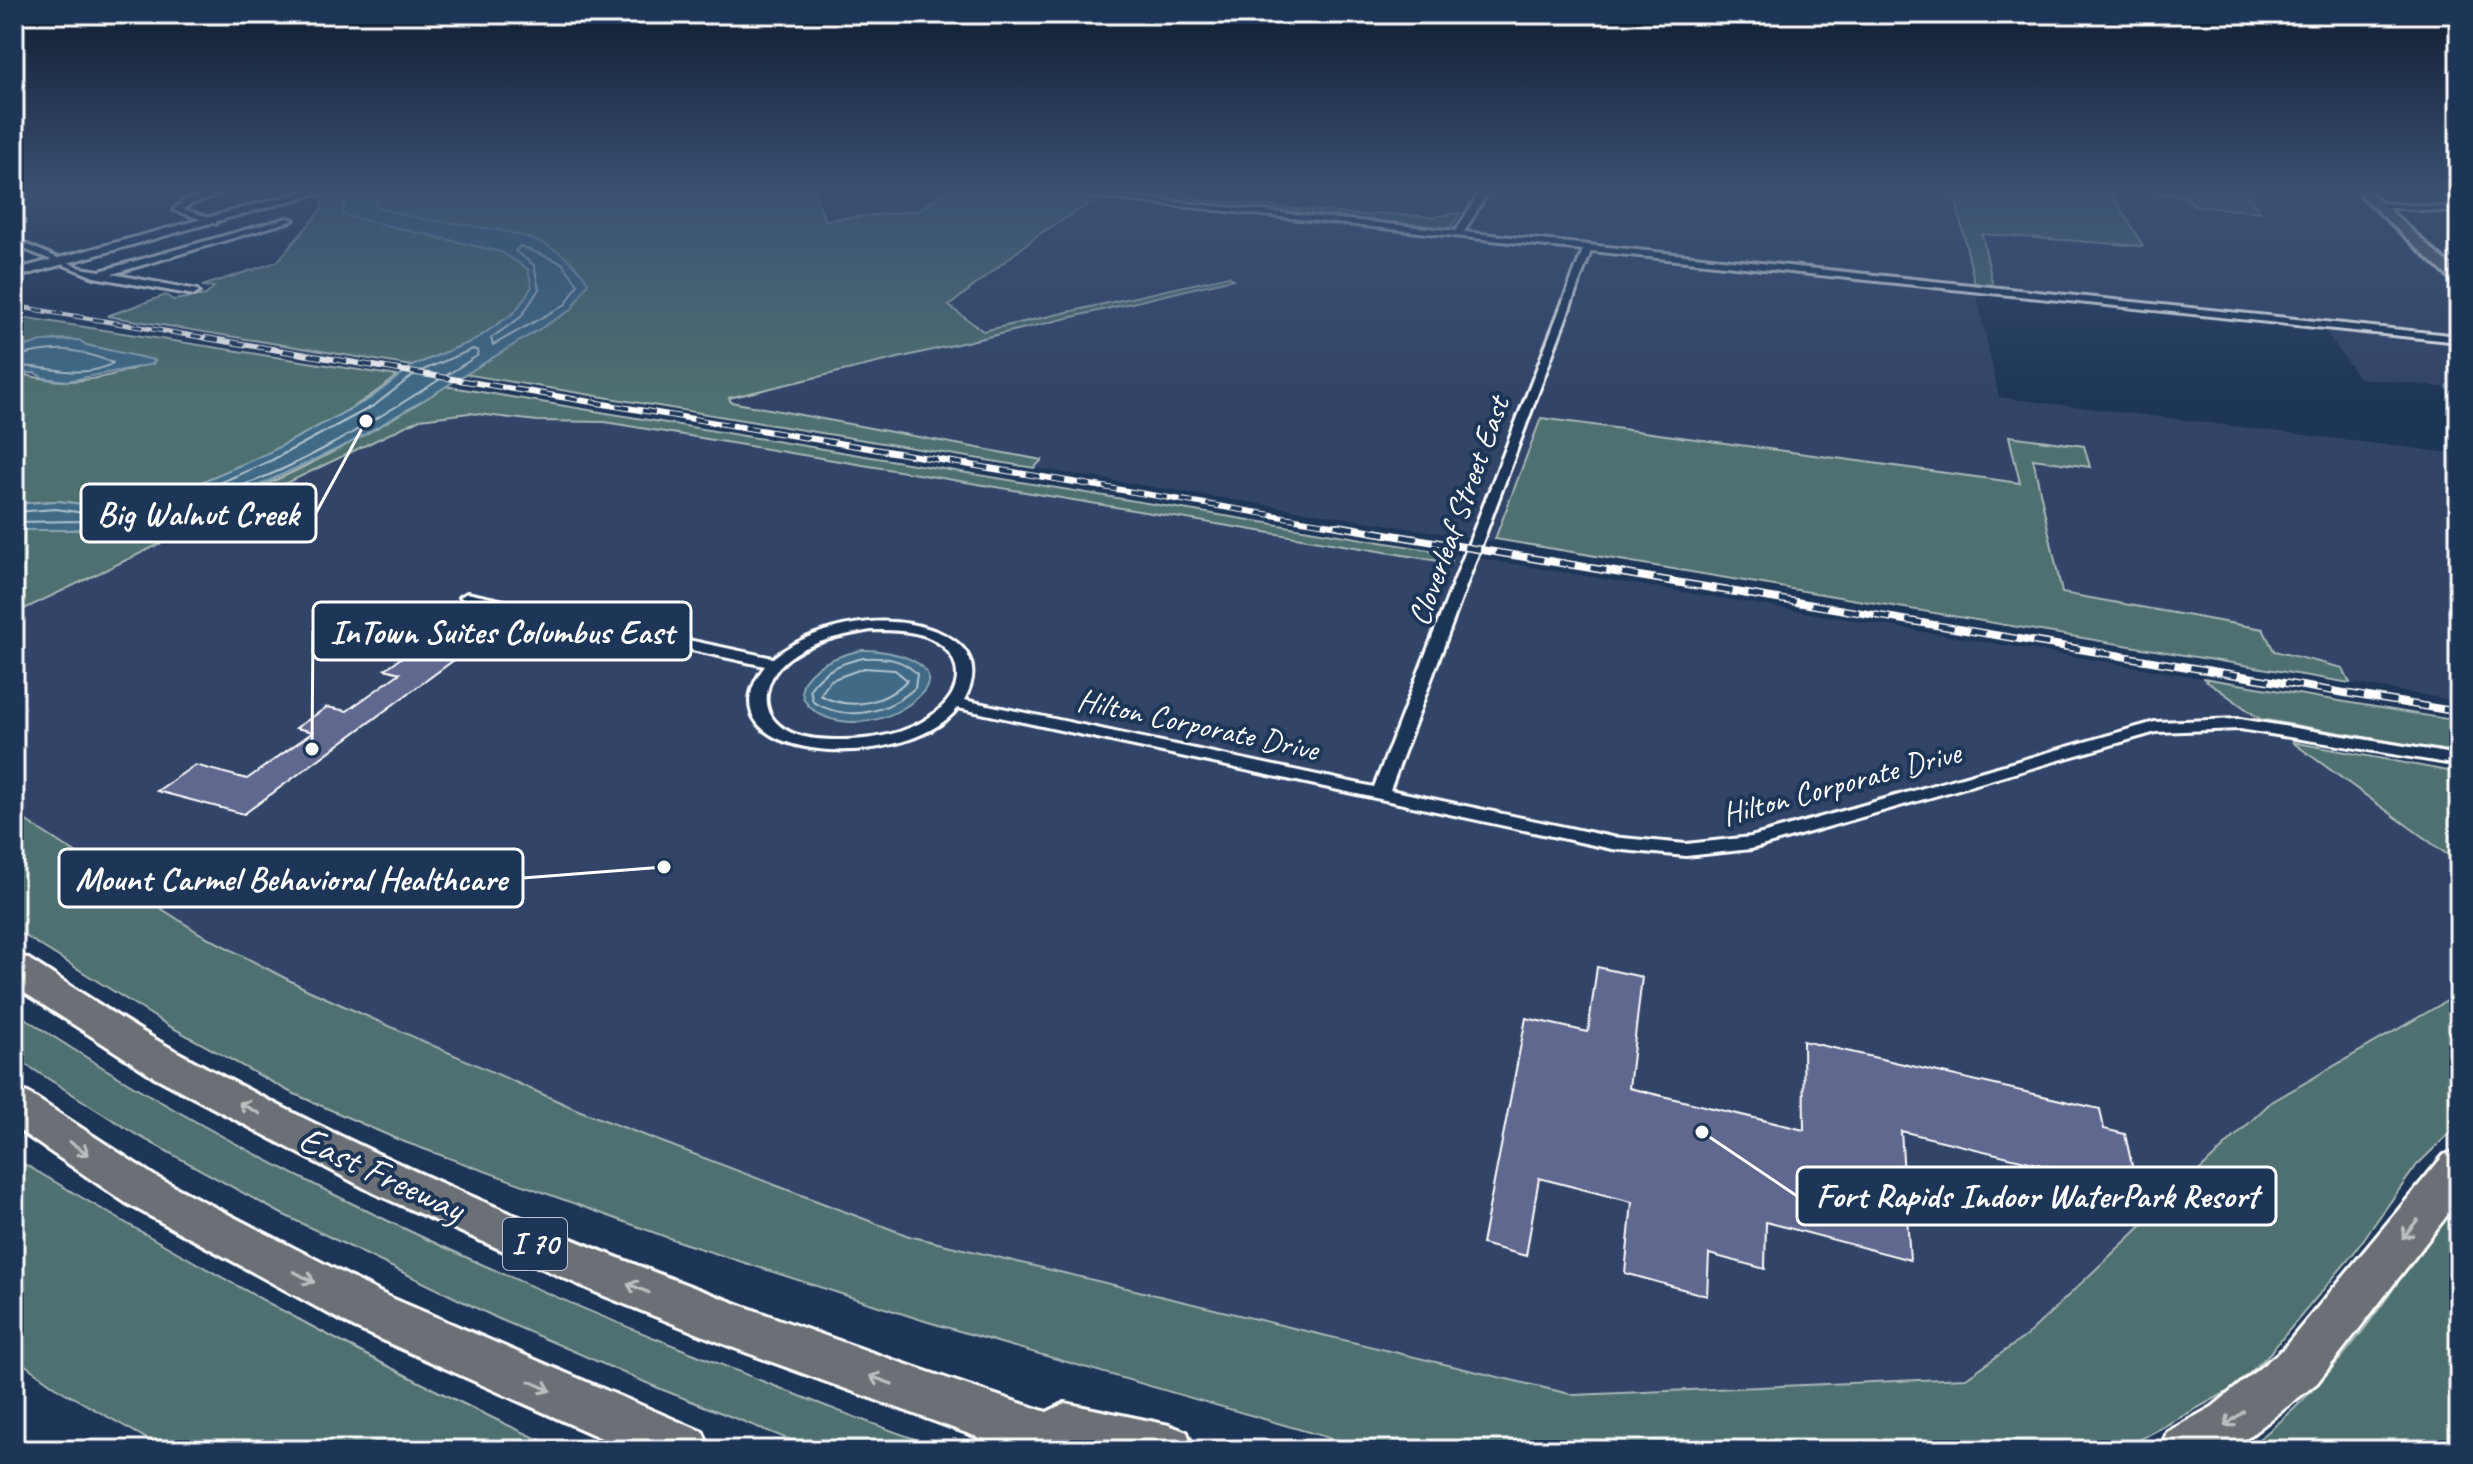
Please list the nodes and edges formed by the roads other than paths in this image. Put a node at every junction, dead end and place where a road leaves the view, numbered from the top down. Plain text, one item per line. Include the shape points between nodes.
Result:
1 (55, 260) edge
2 (65, 260) edge
3 (149, 260) edge
4 (1583, 260) edge
5 (1706, 260) edge
6 (2436, 260) edge
7 (59, 262) junction
8 (14, 274) edge
9 (97, 275) junction
10 (2459, 282) edge
11 (194, 292) dead end
12 (2459, 339) edge
13 (467, 597) dead end
14 (774, 663) junction
15 (956, 703) junction
16 (2459, 760) edge
17 (1380, 793) junction
18 (14, 968) edge
19 (14, 1105) edge
20 (2459, 1168) edge
21 (945, 1403) junction
22 (685, 1450) edge
23 (1087, 1450) edge
24 (1169, 1450) edge
25 (2185, 1450) edge

1 - 7 street
2 - 7 street
3 - 9 street
4 - 17 street, Cloverleaf Street East
5 - 12 street
6 - 10 main road
7 - 8 street
7 - 9 street
9 - 11 street
13 - 14 street
14 - 15 street via 808,641 839,631 871,626 931,633 952,644 965,661 967,681
14 - 15 street via 760,682 756,701 762,719 806,743 838,747 907,735
15 - 17 street, Hilton Corporate Drive
16 - 17 street, Hilton Corporate Drive via 2240,724 2155,727 1751,843 1686,850 1636,848
21 -> 18 highway, East Freeway / I 70 via 670,1301 331,1150 165,1064
19 -> 22 highway via 141,1190 371,1312
20 -> 25 highway via 2300,1366 2229,1424
21 - 23 highway, East Freeway / I 70
21 - 24 highway

